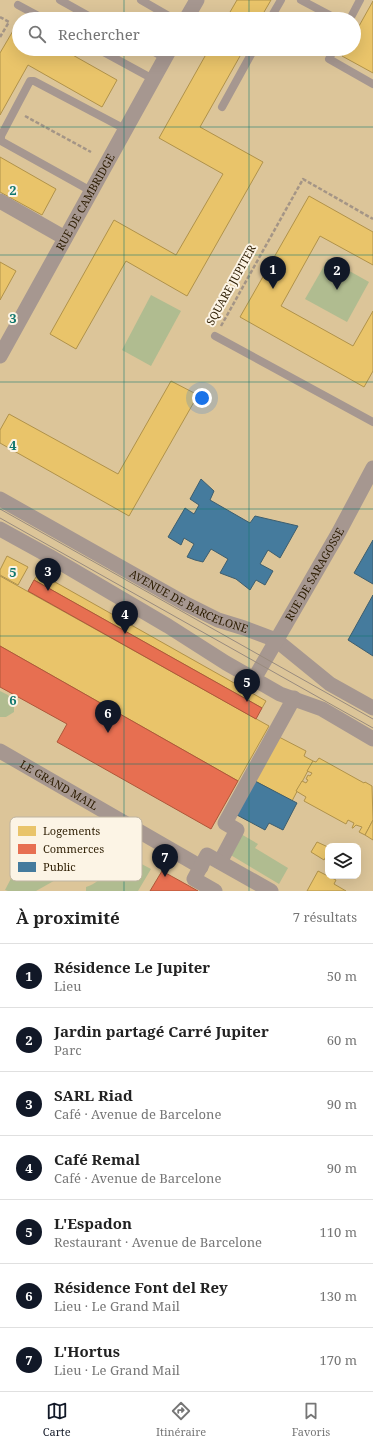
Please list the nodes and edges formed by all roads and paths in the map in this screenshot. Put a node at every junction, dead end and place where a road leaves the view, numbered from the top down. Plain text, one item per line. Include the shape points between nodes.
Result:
1 (60, 0) edge
2 (141, 0) edge
3 (197, 0) edge
4 (281, 0) edge
5 (301, 0) edge
6 (360, 0) edge
7 (69, 2) edge
8 (18, 5) dead end
9 (31, 12) edge
10 (84, 12) edge
11 (162, 12) edge
12 (190, 12) edge
13 (274, 12) edge
14 (324, 12) edge
15 (354, 12) edge
16 (0, 17) edge
17 (0, 37) edge
18 (111, 56) edge
19 (165, 56) edge
20 (250, 56) edge
21 (330, 56) edge
22 (153, 79) junction
23 (373, 84) edge
24 (222, 107) dead end
25 (15, 110) junction
26 (125, 129) junction
27 (91, 152) dead end
28 (91, 191) junction
29 (0, 201) edge
30 (373, 219) edge
31 (65, 238) junction
32 (215, 336) joint
33 (0, 356) edge
34 (373, 422) edge
35 (373, 468) edge
36 (0, 499) edge
37 (0, 529) edge
38 (276, 640) junction
39 (254, 679) junction
40 (294, 698) junction
41 (373, 708) edge
42 (373, 739) edge
43 (0, 752) edge
44 (114, 817) edge
45 (142, 833) edge
46 (220, 862) junction
47 (201, 867) junction
48 (215, 891) edge
49 (271, 891) edge

1 - 7 lane
2 - 11 lane
3 - 12 street
4 - 13 lane
5 - 14 lane
6 - 15 lane
7 - 10 lane
8 - 9 lane
16 - 17 path via 9,22
18 - 22 lane
19 - 22 street, RUE DE CAMBRIDGE
20 - 24 lane
21 - 23 lane via 329,59
22 - 26 street, RUE DE CAMBRIDGE
25 - 26 lane via 30,81 34,81
25 - 27 path
25 - 28 lane via 1,136 1,141
26 - 28 street, RUE DE CAMBRIDGE
28 - 31 street, RUE DE CAMBRIDGE
29 - 31 street
30 - 32 path, SQUARE JUPITER via 303,179
31 - 33 street, RUE DE CAMBRIDGE
32 - 34 lane, SQUARE JUPITER
35 - 38 street, RUE DE SARAGOSSE
36 - 38 street, AVENUE DE BARCELONE via 186,604 218,620
37 - 39 street via 162,622
38 - 39 street, RUE DE SARAGOSSE
38 - 41 street, AVENUE DE BARCELONE via 330,684
39 - 40 street via 280,694
40 - 42 street via 322,709
40 - 46 street via 225,823 237,830
43 - 44 street, LE GRAND MAIL
45 - 47 street, LE GRAND MAIL
46 - 47 street via 208,855
46 - 49 street
47 - 48 street via 194,879

